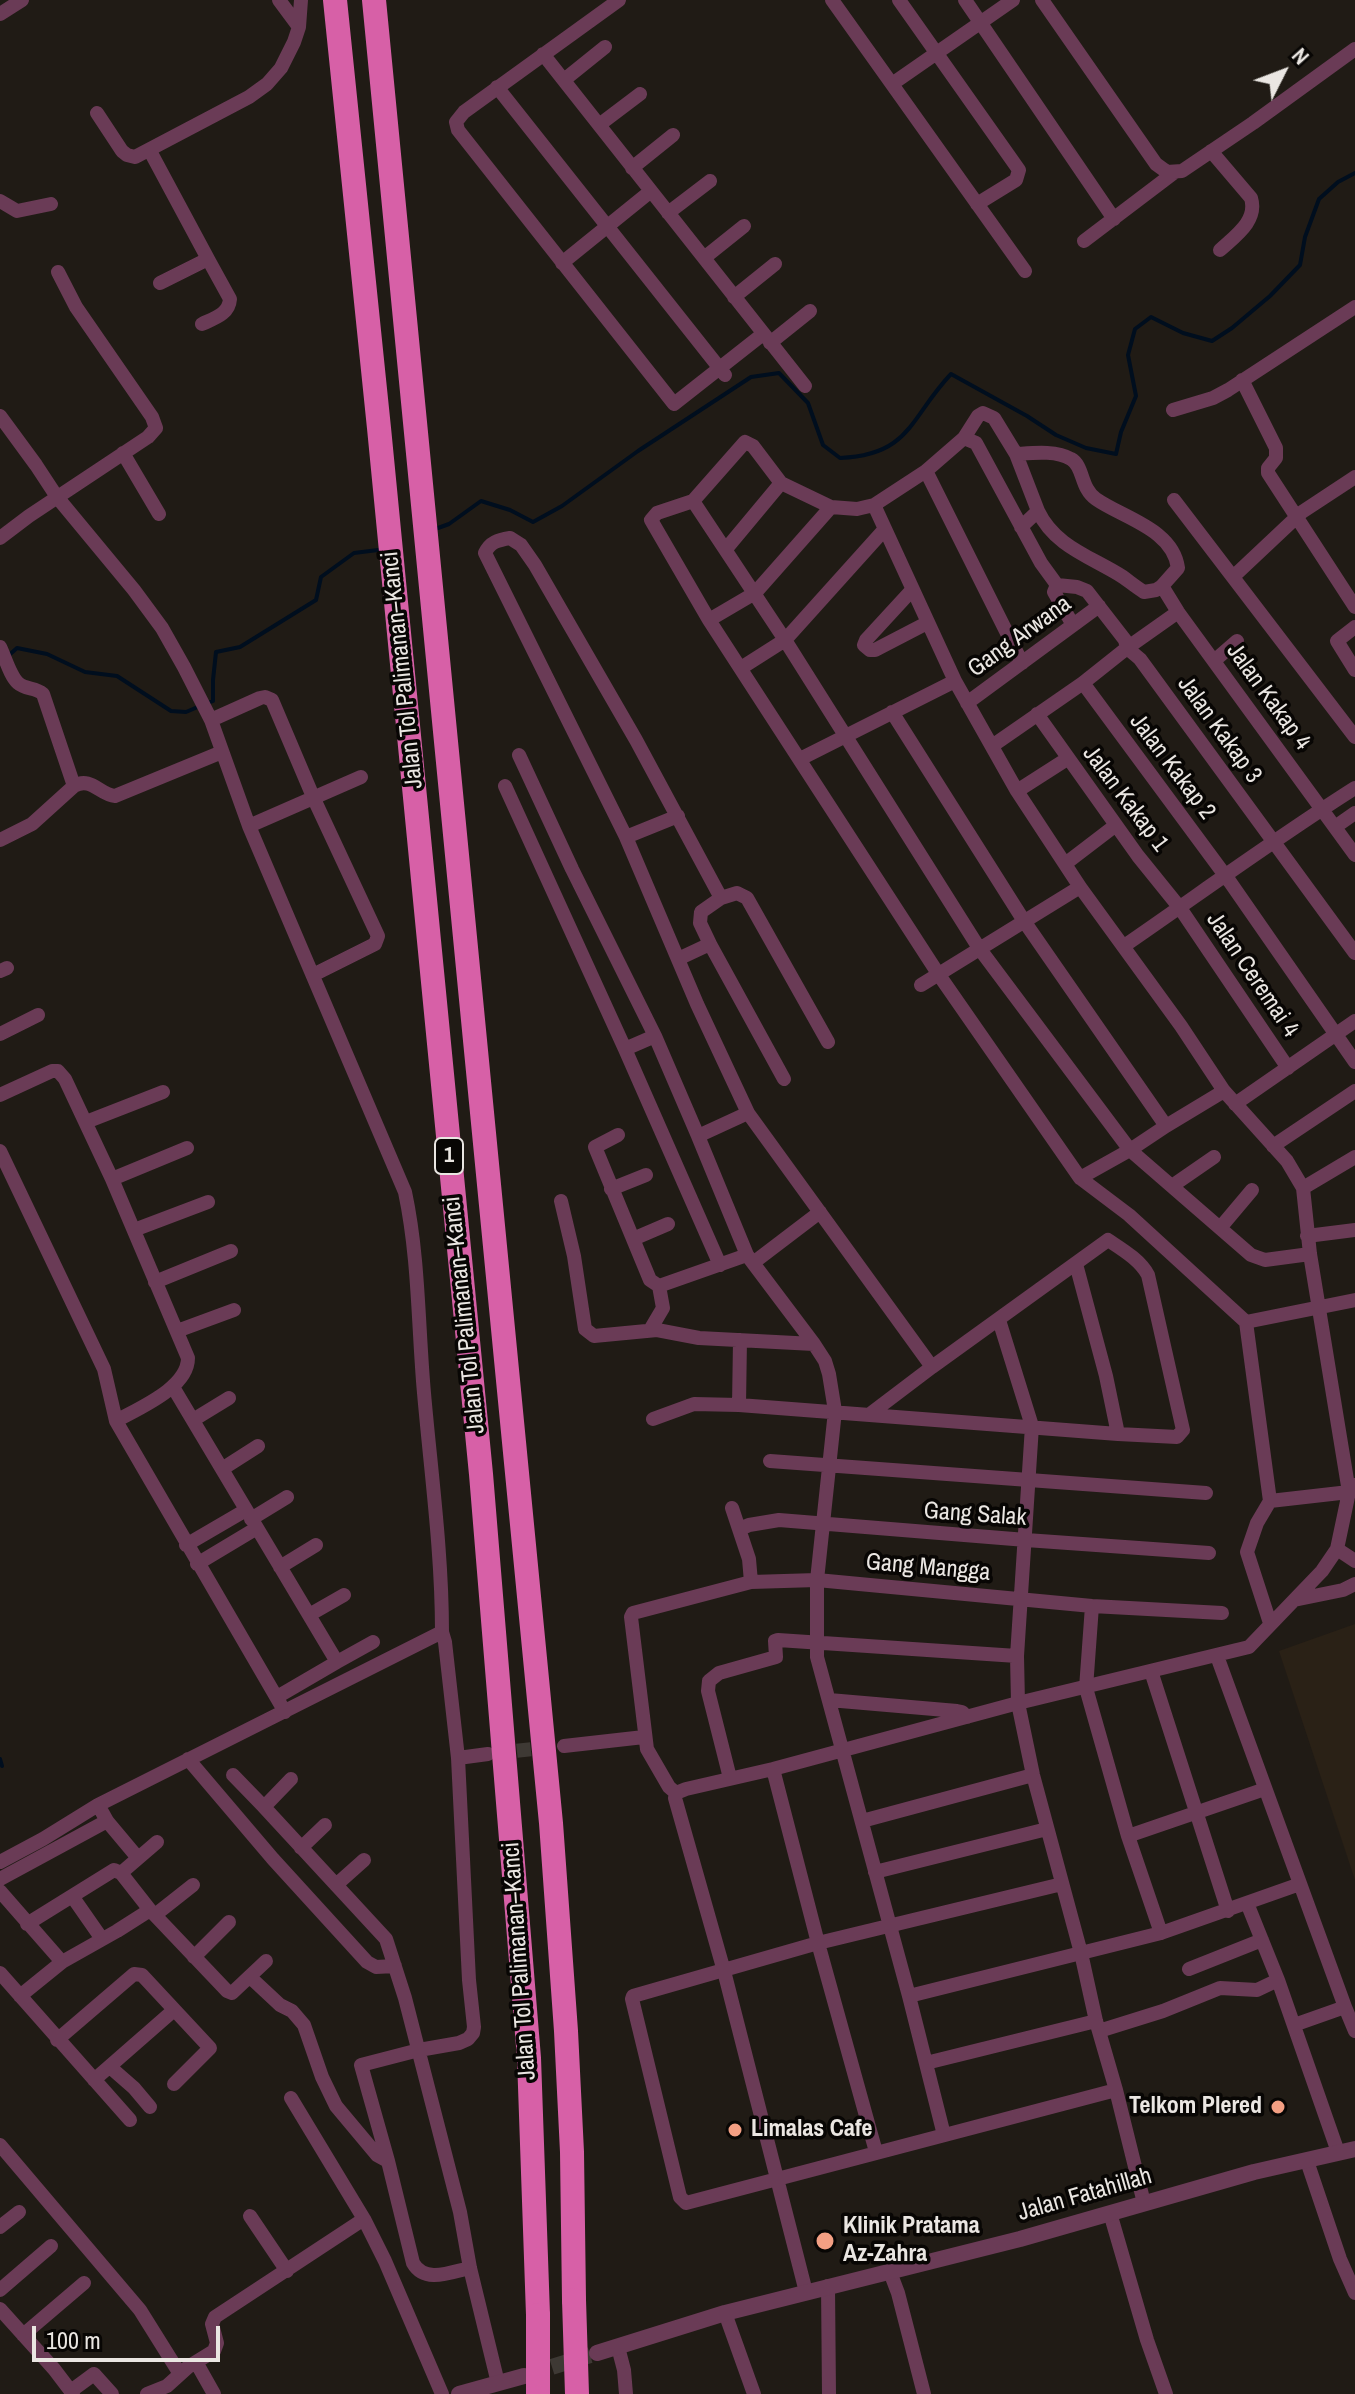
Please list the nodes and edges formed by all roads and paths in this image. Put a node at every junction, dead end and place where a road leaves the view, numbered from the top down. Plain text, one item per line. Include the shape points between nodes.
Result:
1 (22, 0) edge
2 (279, 0) edge
3 (301, 0) edge
4 (335, 0) edge
5 (374, 0) edge
6 (619, 0) edge
7 (832, 0) edge
8 (899, 0) edge
9 (965, 0) edge
10 (1013, 0) edge
11 (1042, 0) edge
12 (0, 14) edge
13 (980, 22) junction
14 (299, 27) junction
15 (605, 47) dead end
16 (1355, 49) edge
17 (937, 53) junction
18 (543, 54) junction
19 (564, 80) junction
20 (892, 84) junction
21 (497, 87) junction
22 (640, 94) dead end
23 (97, 113) dead end
24 (599, 125) junction
25 (673, 135) dead end
26 (150, 151) junction
27 (1211, 151) junction
28 (632, 168) junction
29 (1175, 172) junction
30 (710, 181) dead end
31 (651, 191) junction
32 (0, 201) edge
33 (51, 204) dead end
34 (977, 204) junction
35 (668, 213) junction
36 (1114, 219) junction
37 (744, 226) dead end
38 (607, 227) junction
39 (1084, 241) dead end
40 (1220, 250) dead end
41 (704, 258) junction
42 (208, 259) junction
43 (562, 263) junction
44 (775, 264) dead end
45 (1025, 271) dead end
46 (58, 272) dead end
47 (160, 283) dead end
48 (734, 297) junction
49 (1355, 307) edge
50 (810, 311) dead end
51 (202, 324) dead end
52 (767, 338) junction
53 (723, 372) junction
54 (1242, 380) junction
55 (805, 386) dead end
56 (1173, 410) dead end
57 (0, 416) edge
58 (964, 438) junction
59 (123, 453) junction
60 (1016, 454) junction
61 (926, 471) junction
62 (1355, 477) edge
63 (781, 483) junction
64 (57, 497) junction
65 (1174, 500) dead end
66 (693, 501) junction
67 (874, 505) junction
68 (831, 507) junction
69 (1038, 511) junction
70 (159, 514) dead end
71 (1296, 518) junction
72 (1021, 527) junction
73 (884, 530) junction
74 (0, 538) edge
75 (726, 549) junction
76 (1234, 576) junction
77 (1057, 585) junction
78 (1162, 586) junction
79 (912, 590) junction
80 (755, 593) junction
81 (1099, 606) junction
82 (1355, 607) edge
83 (1178, 612) junction
84 (709, 620) junction
85 (927, 623) junction
86 (1073, 625) junction
87 (1355, 627) edge
88 (785, 640) junction
89 (1237, 641) dead end
90 (1127, 648) junction
91 (4, 654) edge
92 (1214, 661) junction
93 (1022, 663) junction
94 (741, 668) junction
95 (1355, 670) edge
96 (955, 681) junction
97 (1083, 683) junction
98 (967, 703) junction
99 (892, 712) junction
100 (1037, 714) junction
101 (210, 718) junction
102 (844, 736) junction
103 (1355, 737) edge
104 (992, 746) junction
105 (222, 752) junction
106 (519, 755) dead end
107 (800, 759) junction
108 (1067, 759) junction
109 (361, 777) dead end
110 (74, 786) junction
111 (505, 786) dead end
112 (1355, 788) edge
113 (1017, 791) junction
114 (314, 799) junction
115 (1322, 809) junction
116 (1355, 813) edge
117 (678, 816) junction
118 (1116, 825) junction
119 (249, 826) junction
120 (552, 826) junction
121 (1335, 827) junction
122 (626, 837) junction
123 (528, 838) junction
124 (0, 840) edge
125 (1273, 842) junction
126 (1355, 855) edge
127 (1065, 864) junction
128 (1226, 877) junction
129 (1080, 887) junction
130 (721, 898) junction
131 (1180, 908) junction
132 (1024, 921) junction
133 (710, 944) junction
134 (1124, 946) junction
135 (979, 948) junction
136 (1355, 953) edge
137 (678, 959) junction
138 (313, 975) junction
139 (939, 975) junction
140 (921, 985) dead end
141 (38, 1015) dead end
142 (1355, 1021) edge
143 (1336, 1033) junction
144 (0, 1034) edge
145 (655, 1036) junction
146 (828, 1042) dead end
147 (625, 1049) junction
148 (1355, 1062) edge
149 (1288, 1068) junction
150 (784, 1079) dead end
151 (1224, 1091) junction
152 (1355, 1091) edge
153 (163, 1092) dead end
154 (0, 1095) edge
155 (1235, 1104) junction
156 (748, 1113) junction
157 (86, 1122) junction
158 (1166, 1126) junction
159 (618, 1135) dead end
160 (698, 1136) junction
161 (1273, 1146) junction
162 (187, 1148) dead end
163 (1130, 1150) junction
164 (0, 1151) edge
165 (1214, 1157) dead end
166 (1355, 1157) edge
167 (646, 1175) dead end
168 (1080, 1178) junction
169 (112, 1179) junction
170 (1172, 1186) junction
171 (1303, 1188) junction
172 (611, 1189) junction
173 (1252, 1190) dead end
174 (561, 1201) dead end
175 (208, 1202) dead end
176 (820, 1212) junction
177 (668, 1224) dead end
178 (1220, 1228) junction
179 (134, 1230) junction
180 (1355, 1230) edge
181 (1307, 1236) junction
182 (633, 1239) junction
183 (231, 1251) dead end
184 (1310, 1254) junction
185 (750, 1259) junction
186 (1076, 1264) junction
187 (720, 1265) junction
188 (155, 1282) junction
189 (659, 1286) junction
190 (1355, 1300) edge
191 (1320, 1307) junction
192 (234, 1310) dead end
193 (999, 1320) junction
194 (1246, 1322) junction
195 (650, 1330) junction
196 (177, 1331) junction
197 (740, 1340) junction
198 (814, 1344) junction
199 (932, 1367) junction
200 (173, 1387) junction
201 (229, 1398) dead end
202 (739, 1405) junction
203 (835, 1411) junction
204 (870, 1414) junction
205 (653, 1419) dead end
206 (193, 1420) junction
207 (116, 1421) junction
208 (1032, 1426) junction
209 (1118, 1434) junction
210 (258, 1446) dead end
211 (770, 1461) dead end
212 (828, 1466) junction
213 (222, 1469) junction
214 (1029, 1479) junction
215 (1352, 1489) edge
216 (1206, 1493) dead end
217 (287, 1497) dead end
218 (1270, 1501) junction
219 (732, 1508) dead end
220 (251, 1519) junction
221 (823, 1525) junction
222 (740, 1529) junction
223 (1026, 1540) junction
224 (186, 1545) junction
225 (316, 1545) dead end
226 (1337, 1549) junction
227 (1209, 1553) dead end
228 (1355, 1561) edge
229 (197, 1564) junction
230 (280, 1567) junction
231 (817, 1580) junction
232 (751, 1582) junction
233 (1355, 1584) edge
234 (344, 1595) dead end
235 (1021, 1599) junction
236 (1294, 1600) junction
237 (1092, 1606) junction
238 (1222, 1613) dead end
239 (309, 1615) junction
240 (1270, 1623) junction
241 (442, 1632) junction
242 (816, 1641) junction
243 (373, 1642) dead end
244 (1017, 1656) junction
245 (1217, 1656) junction
246 (337, 1662) junction
247 (1151, 1671) junction
248 (1086, 1688) junction
249 (277, 1697) junction
250 (829, 1700) junction
251 (1018, 1703) junction
252 (285, 1712) junction
253 (967, 1717) junction
254 (644, 1737) junction
255 (564, 1746) tunnel mouth
256 (842, 1750) junction
257 (488, 1754) tunnel mouth
258 (458, 1758) junction
259 (188, 1759) junction
260 (773, 1769) junction
261 (233, 1775) dead end
262 (1033, 1775) junction
263 (730, 1778) junction
264 (291, 1779) dead end
265 (1265, 1789) junction
266 (676, 1793) junction
267 (98, 1805) junction
268 (264, 1807) junction
269 (1197, 1814) junction
270 (107, 1821) junction
271 (862, 1821) junction
272 (325, 1825) dead end
273 (1047, 1829) junction
274 (1128, 1836) junction
275 (157, 1842) dead end
276 (298, 1845) junction
277 (138, 1858) junction
278 (273, 1859) junction
279 (364, 1860) dead end
280 (0, 1862) edge
281 (875, 1872) junction
282 (121, 1873) junction
283 (0, 1879) edge
284 (1062, 1884) junction
285 (1300, 1884) junction
286 (193, 1885) dead end
287 (336, 1885) junction
288 (0, 1891) edge
289 (72, 1896) junction
290 (1247, 1903) junction
291 (1228, 1911) junction
292 (153, 1913) junction
293 (229, 1922) dead end
294 (27, 1924) junction
295 (890, 1927) junction
296 (1161, 1933) junction
297 (102, 1939) junction
298 (1262, 1940) junction
299 (818, 1943) junction
300 (1081, 1953) junction
301 (194, 1957) junction
302 (266, 1961) dead end
303 (62, 1962) junction
304 (395, 1966) junction
305 (1189, 1969) dead end
306 (724, 1971) junction
307 (0, 1973) edge
308 (250, 1977) junction
309 (1278, 1980) junction
310 (20, 1996) junction
311 (909, 1996) junction
312 (1345, 2007) junction
313 (174, 2010) junction
314 (1294, 2025) junction
315 (1098, 2026) junction
316 (1355, 2031) edge
317 (57, 2040) junction
318 (419, 2050) junction
319 (926, 2063) junction
320 (110, 2067) junction
321 (94, 2080) junction
322 (174, 2084) dead end
323 (1116, 2090) junction
324 (291, 2098) dead end
325 (150, 2107) dead end
326 (130, 2120) dead end
327 (944, 2135) junction
328 (0, 2145) edge
329 (1355, 2149) edge
330 (876, 2152) junction
331 (1338, 2152) junction
332 (388, 2161) junction
333 (1307, 2161) junction
334 (779, 2179) junction
335 (1144, 2203) junction
336 (19, 2212) dead end
337 (1110, 2213) junction
338 (250, 2216) dead end
339 (364, 2219) junction
340 (0, 2227) edge
341 (51, 2246) dead end
342 (470, 2268) junction
343 (287, 2271) junction
344 (890, 2272) junction
345 (428, 2275) junction
346 (394, 2282) junction
347 (84, 2283) dead end
348 (828, 2286) junction
349 (0, 2290) edge
350 (806, 2292) junction
351 (1355, 2293) edge
352 (0, 2309) edge
353 (725, 2313) junction
354 (23, 2335) junction
355 (618, 2347) junction
356 (597, 2353) tunnel mouth
357 (196, 2362) junction
358 (180, 2374) junction
359 (498, 2383) junction
360 (531, 2385) edge
361 (72, 2392) edge
362 (112, 2394) edge
363 (147, 2394) edge
364 (214, 2394) edge
365 (442, 2394) edge
366 (459, 2394) edge
367 (577, 2394) edge
368 (626, 2394) edge
369 (754, 2394) edge
370 (829, 2394) edge
371 (924, 2394) edge
372 (1166, 2394) edge

1 - 12 street
2 - 14 street
3 - 14 street
4 - 360 highway, Jalan Tol Palimanan–Kanci / 1, bridge via 481,1474 529,2058 538,2315
5 - 367 highway, Jalan Tol Palimanan–Kanci / 1, bridge via 550,1808 568,2061
6 - 18 street
7 - 20 street
8 - 17 street
9 - 13 street
10 - 13 street
11 - 29 street via 1156,164
13 - 17 street
13 - 36 street
14 - 26 street via 287,57 267,84
15 - 19 street
16 - 27 street
17 - 20 street
17 - 34 street via 1019,170 1016,180
18 - 19 street
18 - 21 street
19 - 24 street
20 - 34 street
21 - 38 street
21 - 43 street via 459,117 458,130
22 - 24 street
23 - 26 street via 127,155
24 - 28 street
25 - 28 street
26 - 42 street
27 - 29 street
27 - 40 street via 1253,207 1248,222
28 - 31 street
29 - 36 street
30 - 35 street
31 - 35 street
31 - 38 street
32 - 33 street via 17,211
34 - 45 street
35 - 41 street
36 - 39 street
37 - 41 street
38 - 43 street
38 - 53 street
41 - 48 street
42 - 47 street
42 - 51 street via 230,306
43 - 53 street via 674,404
44 - 48 street
46 - 59 street via 156,428
48 - 52 street
49 - 54 street
50 - 52 street
52 - 53 street
52 - 55 street
54 - 56 street via 1213,398
54 - 71 street via 1276,448 1268,473
57 - 64 street
58 - 60 street via 978,416 990,415
58 - 61 street
58 - 72 street via 976,443
59 - 64 street
59 - 70 street
60 - 69 street
60 - 78 street via 1074,460 1092,497 1165,541 1178,568
61 - 67 street
61 - 93 street
62 - 71 street
63 - 66 street via 745,442
63 - 68 street
63 - 75 street
64 - 74 street
64 - 101 street via 162,628
65 - 76 street
66 - 75 street
66 - 84 street via 651,520
67 - 68 street
67 - 73 street
68 - 80 street
69 - 72 street
69 - 78 street via 1060,541 1144,592
71 - 76 street
71 - 82 street
72 - 77 street
73 - 79 street
73 - 88 street
75 - 80 street
76 - 103 street
77 - 81 street via 1082,588
77 - 86 street via 1054,592
78 - 83 street, Jalan Kakap 4
79 - 85 street
79 - 85 street via 866,640 865,648 883,647
80 - 84 street
80 - 88 street
81 - 86 street, Gang Arwana
81 - 90 street, Jalan Kakap 3
83 - 90 street
83 - 92 street, Jalan Kakap 4
84 - 94 street
85 - 96 street
86 - 93 street, Gang Arwana
87 - 95 street via 1337,641
88 - 94 street
88 - 102 street
89 - 92 street
90 - 97 street
90 - 125 street, Jalan Kakap 3
91 - 110 street via 15,681 43,694
92 - 115 street, Jalan Kakap 4
93 - 98 street, Gang Arwana
94 - 107 street
96 - 98 street
96 - 99 street
97 - 100 street
97 - 128 street, Jalan Kakap 2
98 - 104 street
99 - 102 street
99 - 132 street
100 - 104 street
100 - 108 street, Jalan Kakap 1
101 - 105 street
101 - 114 street via 260,698 272,700
102 - 107 street
102 - 135 street
104 - 113 street
105 - 110 street via 115,796 89,784
105 - 119 street
106 - 120 street
107 - 139 street
108 - 113 street
108 - 118 street, Jalan Kakap 1
109 - 114 street
110 - 124 street via 32,824
111 - 123 street
112 - 115 street
113 - 127 street
114 - 119 street
114 - 138 street via 378,940
115 - 121 street, Jalan Kakap 4
115 - 125 street
116 - 121 street
117 - 122 street
117 - 122 street via 535,565 521,545 500,539 485,553
117 - 130 street
118 - 127 street
118 - 131 street, Jalan Kakap 1
119 - 138 street
120 - 123 street
120 - 145 street
121 - 126 street, Jalan Kakap 4
122 - 137 street
123 - 147 street
125 - 128 street
125 - 136 street, Jalan Kakap 3
127 - 129 street
128 - 131 street
128 - 143 street, Jalan Kakap 2
129 - 132 street
129 - 134 street
130 - 133 street via 701,912
130 - 146 street via 737,893 747,898
131 - 134 street
131 - 149 street, Jalan Ceremai 4
132 - 135 street
132 - 158 street
133 - 137 street
133 - 150 street
134 - 151 street
135 - 139 street
135 - 163 street
137 - 156 street
138 - 241 street via 405,1192 412,1225 440,1550
139 - 140 street
139 - 168 street
141 - 144 street
142 - 143 street
143 - 148 street, Jalan Kakap 2
143 - 149 street
145 - 147 street
145 - 160 street
147 - 187 street
149 - 155 street
151 - 155 street
151 - 158 street
152 - 161 street
153 - 157 street
154 - 157 street via 58,1071
155 - 161 street
156 - 160 street
156 - 176 street
157 - 169 street
158 - 163 street
159 - 172 street via 595,1147
160 - 185 street
161 - 171 street
162 - 169 street
163 - 168 street
163 - 170 street
164 - 207 street via 104,1369
165 - 170 street
166 - 171 street
167 - 172 street
168 - 194 street via 1129,1215
169 - 179 street
170 - 178 street
171 - 181 street
172 - 182 street
173 - 178 street
174 - 195 street via 585,1329 594,1336
175 - 179 street
176 - 185 street
176 - 199 street
177 - 182 street
178 - 184 street via 1251,1255 1265,1260
179 - 188 street
180 - 181 street
181 - 184 street
182 - 189 street via 650,1280
183 - 188 street
184 - 191 street
185 - 187 street
185 - 198 street
186 - 193 street
186 - 209 street
186 - 209 street via 1108,1240 1145,1269 1151,1283 1183,1430 1177,1437
187 - 189 street
188 - 196 street
189 - 195 street via 663,1308
190 - 191 street
191 - 194 street
191 - 215 street
192 - 196 street
193 - 199 street
193 - 208 street
194 - 218 street
195 - 197 street
196 - 200 street via 188,1364
197 - 198 street
197 - 202 street
198 - 203 street via 825,1361
199 - 204 street
200 - 206 street
200 - 207 street
201 - 206 street
202 - 203 street
202 - 205 street via 694,1404
203 - 204 street
203 - 212 street
204 - 208 street
206 - 213 street
207 - 224 street
208 - 209 street
208 - 214 street
210 - 213 street
211 - 212 street
212 - 214 street
212 - 221 street
213 - 220 street
214 - 216 street
214 - 223 street
215 - 218 street
215 - 226 street
217 - 220 street
218 - 240 street via 1247,1552
219 - 222 street
220 - 224 street
220 - 229 street
220 - 230 street
221 - 222 street, Gang Salak via 770,1520
221 - 223 street, Gang Salak
221 - 231 street
222 - 232 street
223 - 227 street, Gang Salak
223 - 235 street
224 - 229 street
225 - 230 street
226 - 228 street
226 - 236 street
229 - 249 street
230 - 239 street
231 - 232 street, Gang Mangga
231 - 235 street, Gang Mangga
231 - 242 street
232 - 254 street, Gang Mangga via 633,1613
233 - 236 street
234 - 239 street
235 - 237 street, Gang Mangga
235 - 244 street
236 - 240 street
237 - 238 street, Gang Mangga
237 - 248 street
239 - 246 street
240 - 245 street via 1249,1647
241 - 252 street
241 - 258 street
242 - 244 street
242 - 250 street
242 - 263 street via 775,1641 776,1657 719,1673 709,1681
243 - 246 street
244 - 251 street
245 - 247 street
245 - 265 street
246 - 249 street
247 - 248 street
247 - 269 street
248 - 251 street
248 - 274 street
249 - 252 street
250 - 253 street via 957,1711
250 - 256 street
251 - 253 street
251 - 262 street
252 - 259 street
253 - 256 street
254 - 255 street
254 - 266 street
256 - 260 street
256 - 271 street
257 - 258 street
258 - 318 street via 474,2027 468,2039
259 - 267 street
259 - 278 street
260 - 263 street
260 - 299 street
261 - 268 street
262 - 271 street
262 - 273 street
263 - 266 street
264 - 268 street
265 - 269 street
265 - 285 street
266 - 306 street
267 - 270 street
267 - 280 street
268 - 276 street
269 - 274 street
269 - 291 street
270 - 277 street
270 - 283 street
271 - 281 street
272 - 276 street
273 - 281 street
273 - 284 street
274 - 296 street
275 - 277 street
276 - 278 street
276 - 287 street
277 - 282 street
278 - 304 street via 367,1962
279 - 287 street
281 - 295 street
282 - 289 street via 114,1870
282 - 292 street
284 - 295 street
284 - 300 street
285 - 290 street
285 - 312 street
286 - 292 street
287 - 304 street via 386,1939
288 - 294 street
289 - 294 street
289 - 297 street
290 - 291 street
290 - 298 street
291 - 296 street
292 - 297 street
292 - 301 street
293 - 301 street
294 - 303 street
295 - 299 street
295 - 311 street
296 - 300 street
297 - 303 street
298 - 305 street
298 - 309 street
299 - 306 street
299 - 330 street
300 - 311 street
300 - 315 street
301 - 308 street via 232,1993
302 - 308 street
303 - 310 street
304 - 318 street
306 - 334 street
306 - 334 street via 632,1999 680,2197 686,2203
307 - 310 street
308 - 332 street via 298,2017 336,2106
309 - 314 street
309 - 315 street via 1257,1990 1220,1988 1163,2011
310 - 317 street
311 - 319 street
312 - 314 street
312 - 316 street
313 - 317 street via 142,1975 134,1974
313 - 320 street
313 - 322 street via 210,2048
314 - 331 street
315 - 319 street
315 - 323 street
317 - 321 street
318 - 332 street via 361,2065
318 - 342 street
319 - 327 street
320 - 321 street
320 - 325 street
321 - 326 street
323 - 327 street
323 - 335 street
324 - 339 street
327 - 330 street
328 - 358 street via 140,2310
329 - 331 street, Jalan Fatahillah
330 - 334 street
331 - 333 street, Jalan Fatahillah
332 - 345 street via 413,2263
333 - 335 street, Jalan Fatahillah
333 - 351 street
334 - 350 street
335 - 337 street, Jalan Fatahillah
336 - 340 street
337 - 344 street, Jalan Fatahillah
337 - 372 street
338 - 343 street
339 - 343 street
339 - 346 street
341 - 349 street
342 - 345 street
342 - 359 street
343 - 357 street via 215,2317 216,2347
344 - 348 street, Jalan Fatahillah
344 - 371 street
345 - 346 street
346 - 365 street
347 - 354 street
348 - 350 street, Jalan Fatahillah
348 - 370 street
350 - 353 street, Jalan Fatahillah
352 - 354 street
353 - 355 street, Jalan Fatahillah
353 - 369 street
354 - 361 street
355 - 356 street, Jalan Fatahillah
355 - 368 street
357 - 358 street
357 - 364 street
358 - 363 street
359 - 360 street
359 - 366 street
361 - 362 street via 94,2374

